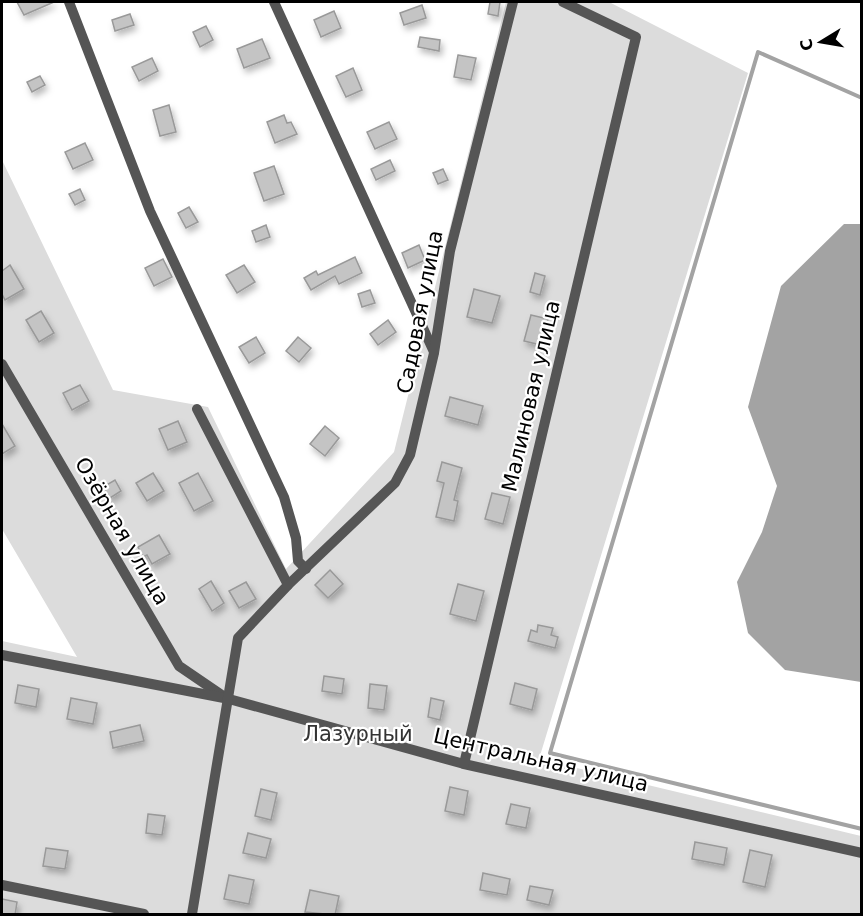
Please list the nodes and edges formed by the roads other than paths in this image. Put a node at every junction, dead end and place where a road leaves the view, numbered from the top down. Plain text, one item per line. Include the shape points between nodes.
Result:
1 (69, 2) edge
2 (274, 2) edge
3 (513, 2) edge
4 (563, 2) edge
5 (435, 352) junction
6 (2, 364) edge
7 (197, 409) dead end
8 (306, 568) junction
9 (288, 585) junction
10 (2, 655) edge
11 (229, 699) junction
12 (464, 764) junction
13 (861, 853) edge
14 (2, 885) edge
15 (144, 915) edge
16 (192, 915) edge

1 - 8 street via 150,211 284,497 298,561
2 - 5 street
3 - 5 street, Садовая улица via 450,251
4 - 12 street, Малиновая улица via 636,37
5 - 8 street, Садовая улица via 411,455 395,483
6 - 11 street, Озёрная улица via 179,666
7 - 9 street
8 - 9 street, Садовая улица
9 - 11 street, Садовая улица via 238,638
10 - 11 street, Центральная улица
11 - 12 street, Центральная улица
11 - 16 street, Садовая улица
12 - 13 street, Центральная улица
14 - 15 street

